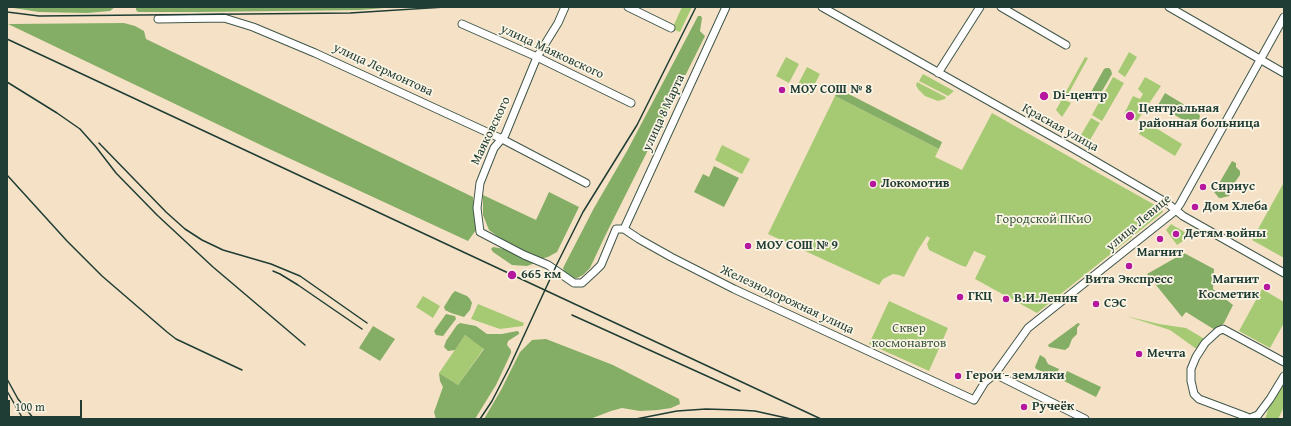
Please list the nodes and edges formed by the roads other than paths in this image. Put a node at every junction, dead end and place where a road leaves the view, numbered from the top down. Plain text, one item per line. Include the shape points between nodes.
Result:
1 (565, 7) edge
2 (628, 7) edge
3 (726, 7) edge
4 (822, 7) edge
5 (980, 7) edge
6 (1001, 7) edge
7 (1169, 7) edge
8 (1284, 17) edge
9 (158, 19) dead end
10 (462, 24) dead end
11 (672, 28) dead end
12 (1066, 45) dead end
13 (537, 57) junction
14 (1261, 60) junction
15 (938, 73) junction
16 (1284, 73) edge
17 (631, 103) dead end
18 (502, 139) junction
19 (586, 183) dead end
20 (1175, 211) junction
21 (624, 229) junction
22 (1284, 273) edge
23 (1284, 362) edge
24 (995, 374) junction
25 (1284, 376) edge
26 (1085, 419) edge
27 (1248, 419) edge

1 - 13 street, Маяковского
2 - 11 street
3 - 21 street, улица 8 Марта
4 - 15 street, Красная улица
5 - 15 street
6 - 12 street
7 - 14 street
8 - 14 street, улица Левице
9 - 18 street, улица Лермонтова via 224,18 254,27 316,52
10 - 13 street, улица Маяковского
13 - 17 street, улица Маяковского
13 - 18 street, Маяковского
14 - 16 street
14 - 20 street, улица Левице
15 - 20 street, Красная улица via 1167,203
18 - 19 street, улица Лермонтова
18 - 21 street, Маяковского via 494,148 480,183 477,208 480,232 548,266 574,283 582,282 601,265 616,229
20 - 22 street, Красная улица
20 - 24 street, улица Левице via 1028,328
21 - 24 street, Железнодорожная улица via 734,289 974,400 985,382
23 - 27 street via 1223,329 1205,343 1196,356 1191,369 1194,394 1199,399
24 - 26 street
25 - 27 street via 1258,415

